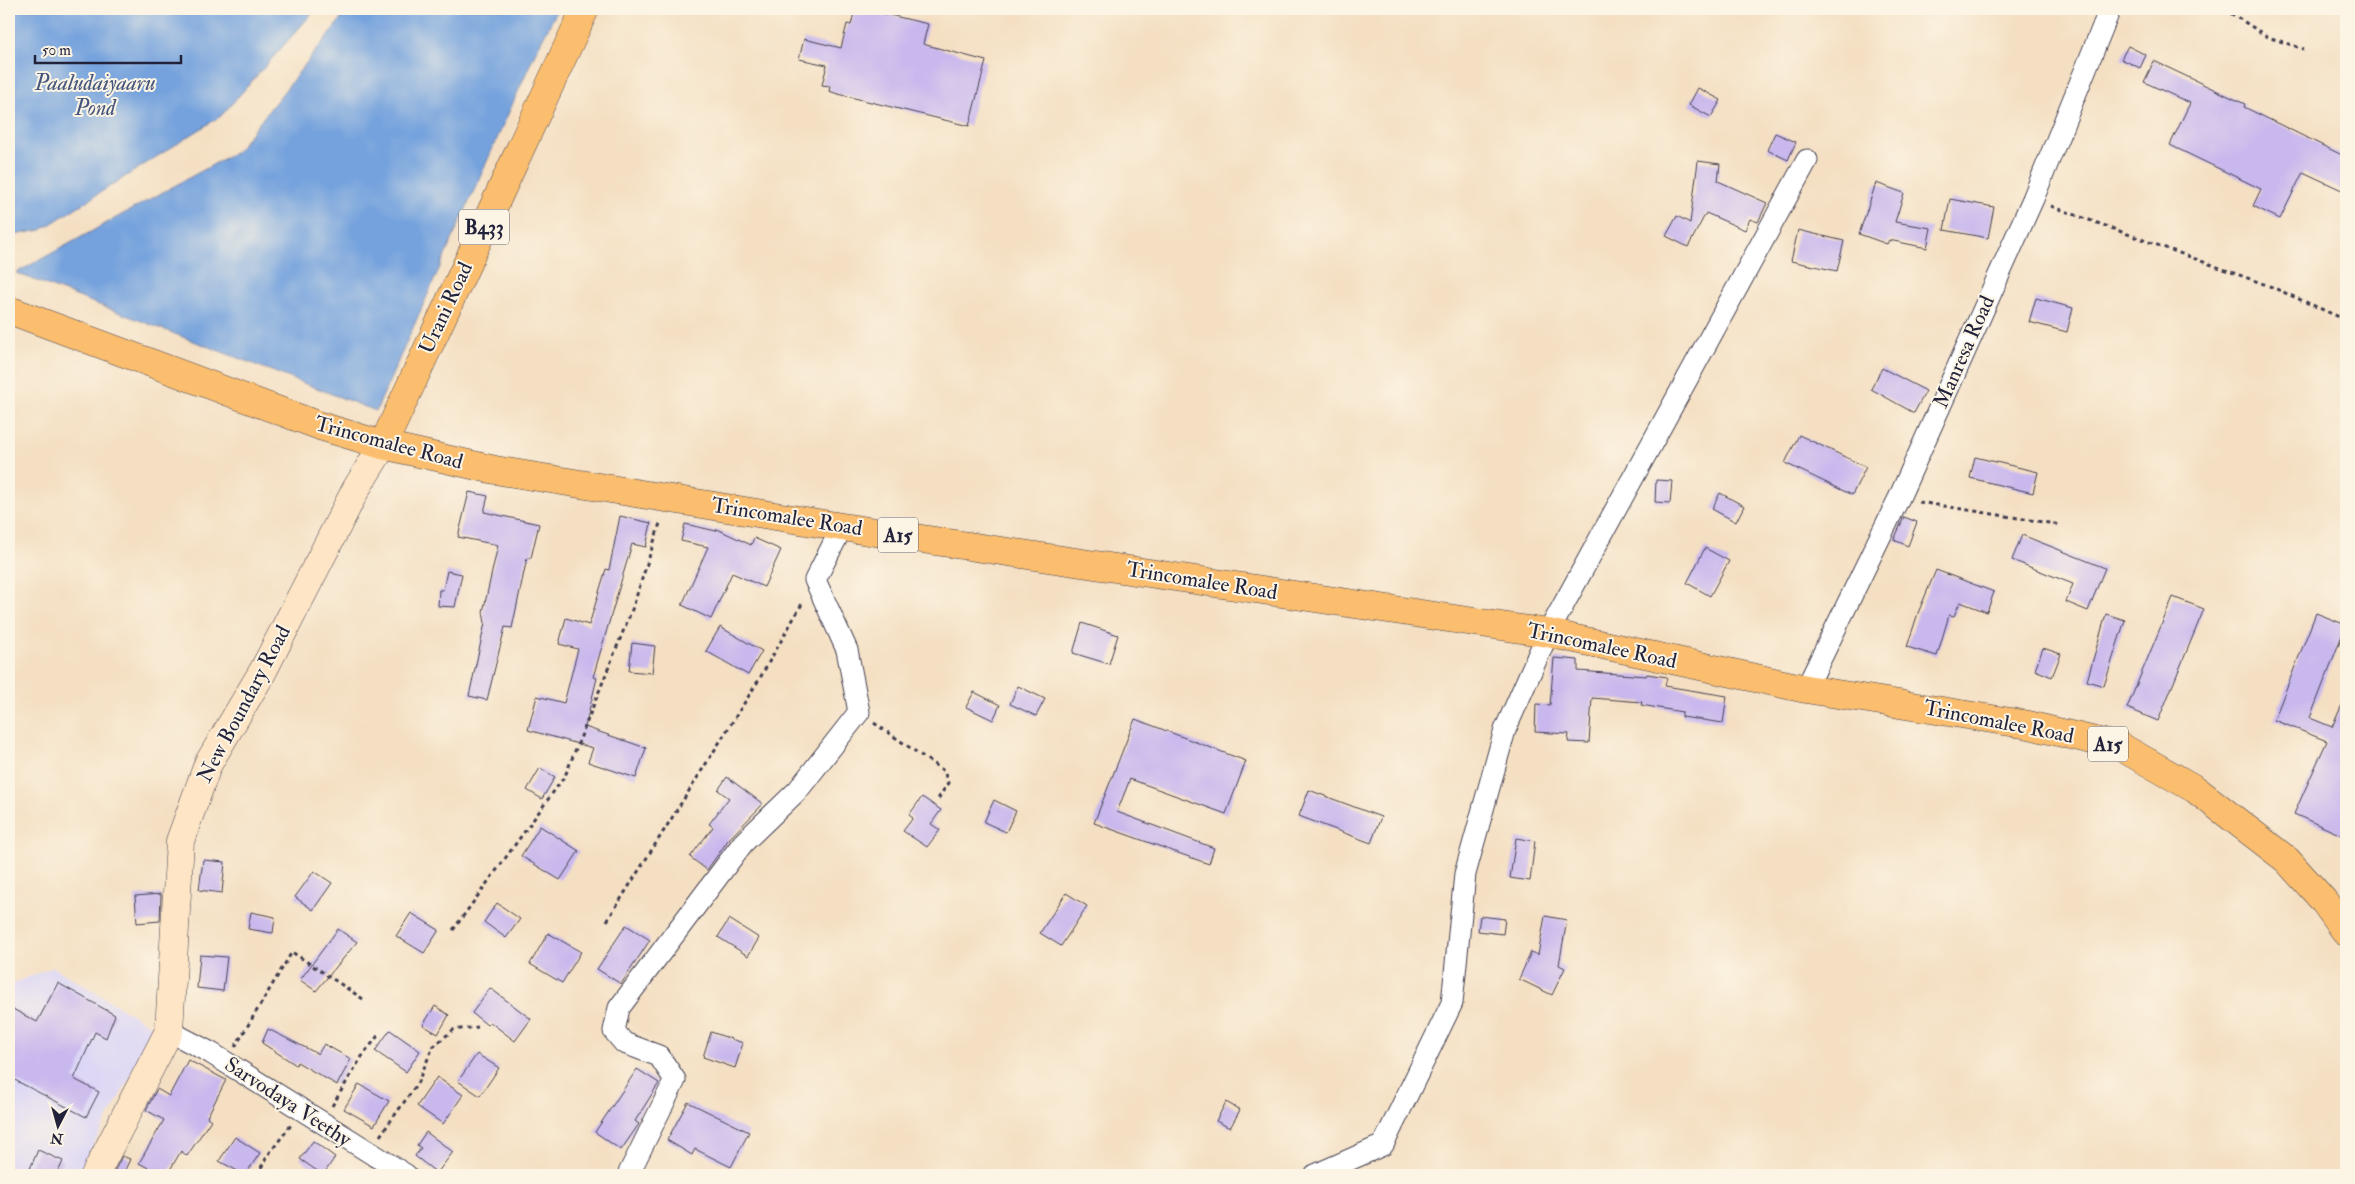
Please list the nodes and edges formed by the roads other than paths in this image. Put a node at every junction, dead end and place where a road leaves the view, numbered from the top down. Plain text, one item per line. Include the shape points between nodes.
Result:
1 (585, 9) edge
2 (2110, 9) edge
3 (1807, 160) dead end
4 (9, 310) edge
5 (383, 445) junction
6 (842, 527) junction
7 (1548, 633) junction
8 (1806, 689) junction
9 (2346, 932) edge
10 (169, 1031) junction
11 (95, 1175) edge
12 (406, 1175) edge
13 (628, 1175) edge
14 (1315, 1175) edge

1 - 5 main road, Urani Road / B433
2 - 8 street, Manresa Road via 2033,199 1899,498
3 - 7 street
4 - 5 main road, Trincomalee Road / A15 via 320,426
5 - 6 main road, Trincomalee Road / A15 via 543,479
5 - 10 main road, New Boundary Road via 356,489 263,671 208,764 180,841
6 - 7 main road, Trincomalee Road / A15
6 - 13 street via 816,580 847,650 859,712 798,790 743,843 620,1008 614,1031 624,1043 659,1056 675,1080
7 - 8 main road, Trincomalee Road / A15
7 - 14 street via 1506,730 1465,874 1452,1004 1383,1145
8 - 9 main road, Trincomalee Road / A15 via 2029,725 2121,747 2195,789 2287,860
10 - 11 main road, New Boundary Road
10 - 12 street, Sarvodaya Veethy

